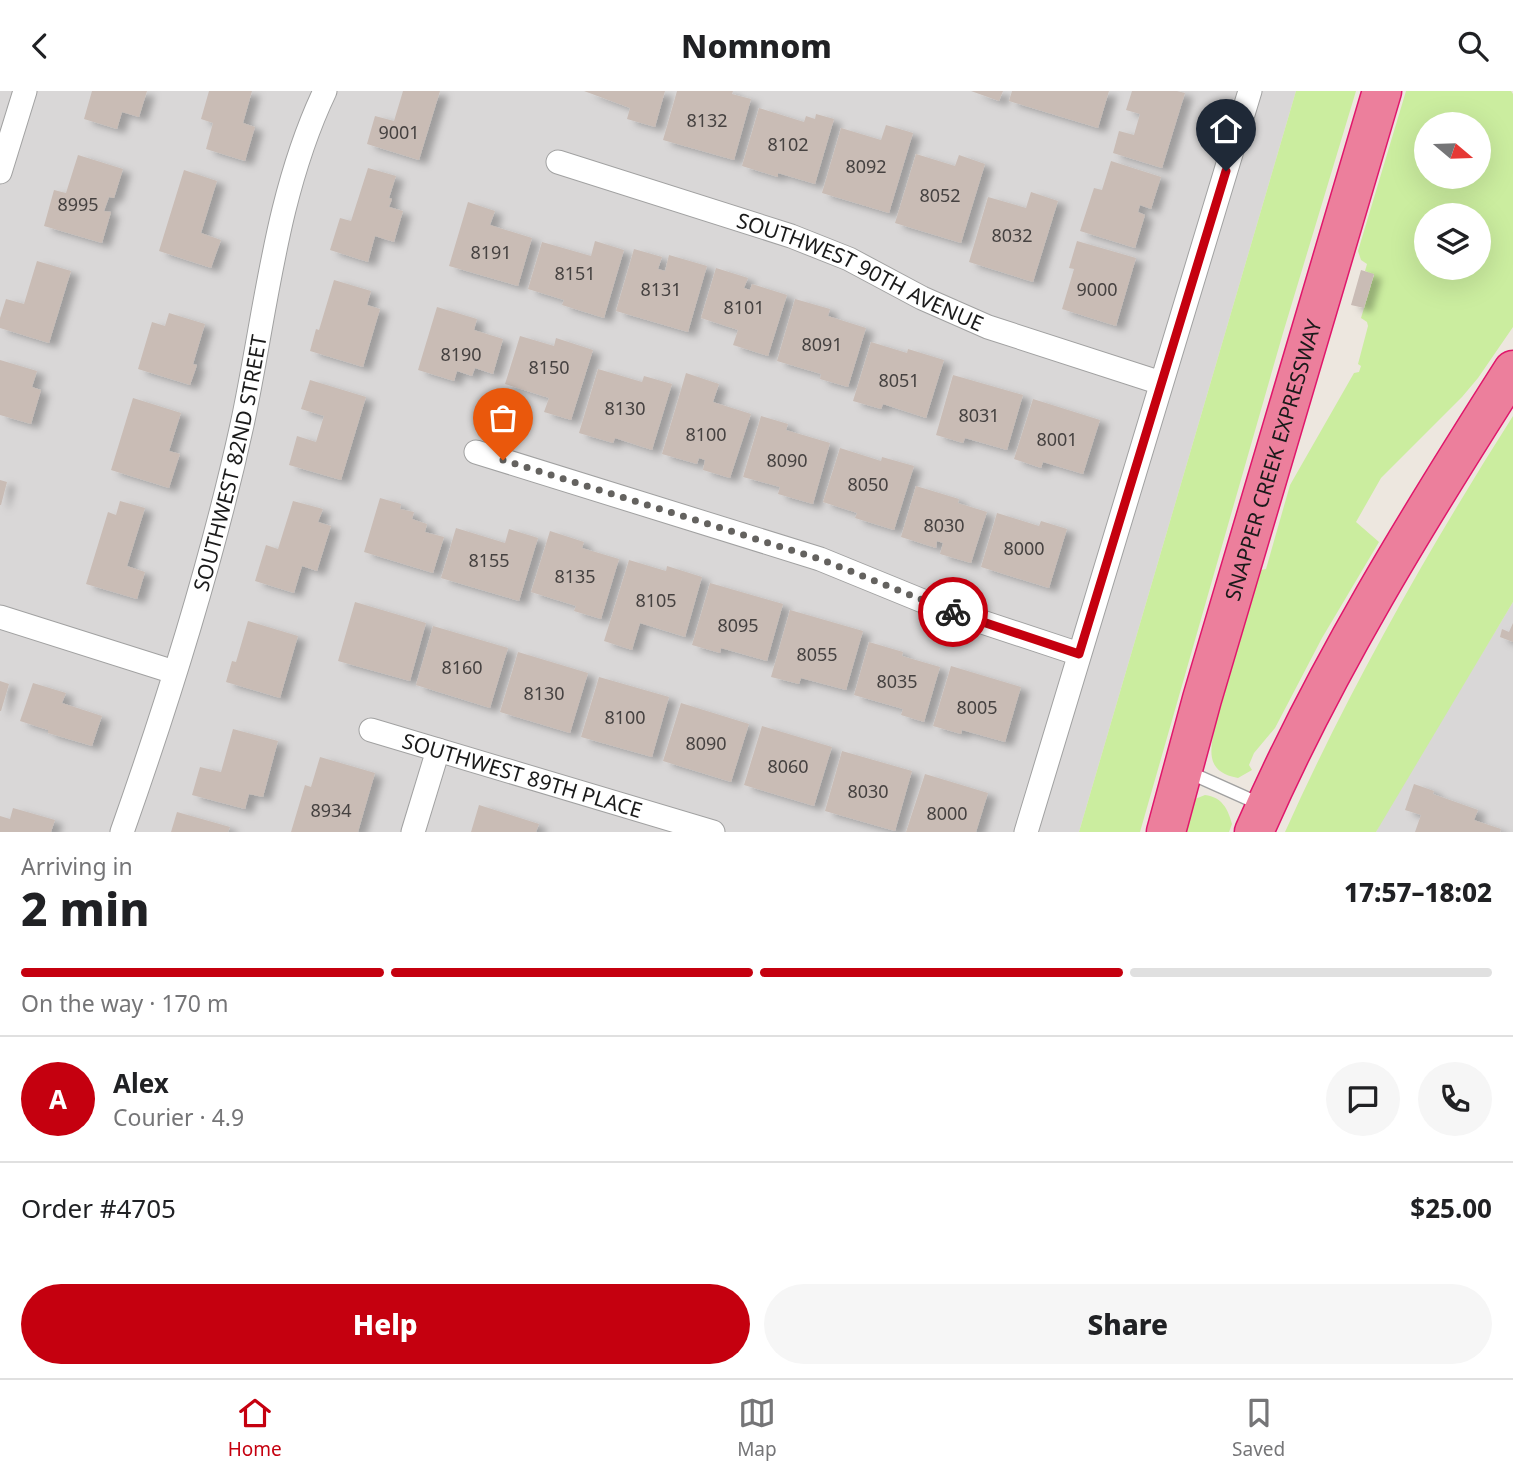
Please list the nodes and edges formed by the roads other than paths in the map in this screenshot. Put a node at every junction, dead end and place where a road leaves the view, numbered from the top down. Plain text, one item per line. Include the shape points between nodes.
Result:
1 (25, 91) edge
2 (325, 91) edge
3 (1250, 91) edge
4 (1382, 91) edge
5 (558, 163) dead end
6 (0, 172) edge
7 (1513, 370) edge
8 (1161, 383) junction
9 (476, 452) dead end
10 (0, 617) edge
11 (1079, 654) junction
12 (174, 672) junction
13 (371, 730) dead end
14 (438, 750) junction
15 (1183, 770) junction
16 (1260, 819) edge
17 (702, 830) edge
18 (122, 832) edge
19 (413, 832) edge
20 (1026, 832) edge
21 (1166, 832) edge

1 - 6 street
2 - 12 street, SOUTHWEST 82ND STREET via 282,218 230,474
3 - 8 street
4 - 15 highway, SNAPPER CREEK EXPRESSWAY
5 - 8 street, SOUTHWEST 90TH AVENUE via 792,236 988,327
7 - 16 highway via 1351,635
8 - 11 street
9 - 11 street via 820,559 940,608
10 - 12 street
11 - 20 street
12 - 18 street, SOUTHWEST 82ND STREET
13 - 14 street, SOUTHWEST 89TH PLACE
14 - 17 street, SOUTHWEST 89TH PLACE
14 - 19 street
15 - 16 lane
15 - 21 highway, SNAPPER CREEK EXPRESSWAY

